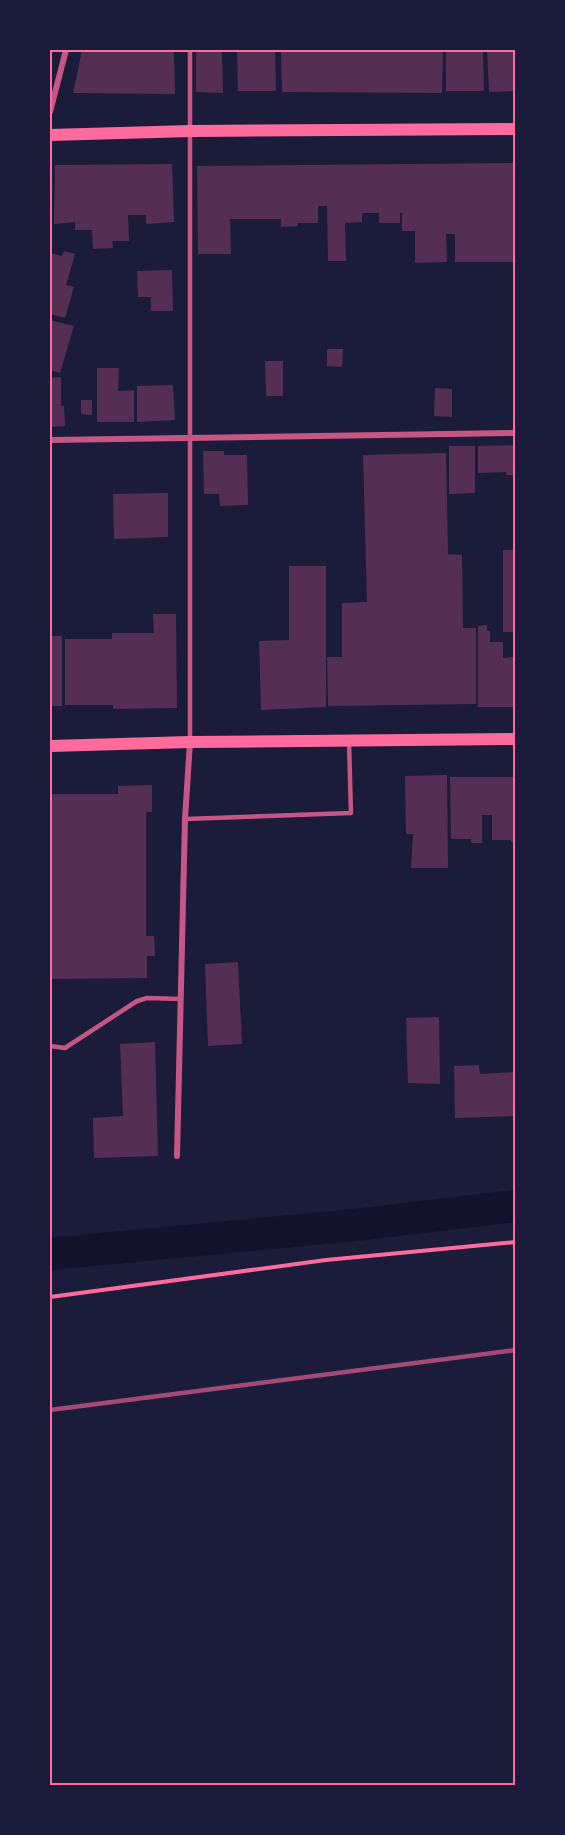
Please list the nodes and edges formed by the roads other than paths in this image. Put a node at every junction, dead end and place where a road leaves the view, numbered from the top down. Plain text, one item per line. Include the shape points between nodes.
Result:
1 (66, 50) edge
2 (190, 50) edge
3 (50, 112) edge
4 (516, 129) edge
5 (190, 131) junction
6 (50, 135) edge
7 (516, 433) edge
8 (191, 438) junction
9 (50, 440) edge
10 (516, 739) edge
11 (190, 742) junction
12 (349, 742) junction
13 (50, 746) edge
14 (185, 819) junction
15 (181, 999) junction
16 (50, 1046) edge
17 (177, 1156) dead end

1 - 3 street
2 - 5 lane
4 - 5 main road
5 - 6 main road
5 - 8 lane
7 - 8 street
8 - 9 street
8 - 11 lane
10 - 12 main road
11 - 12 main road
11 - 13 main road
11 - 14 street
12 - 14 lane via 351,813
14 - 15 street
15 - 16 lane via 137,1001 65,1048
15 - 17 street

